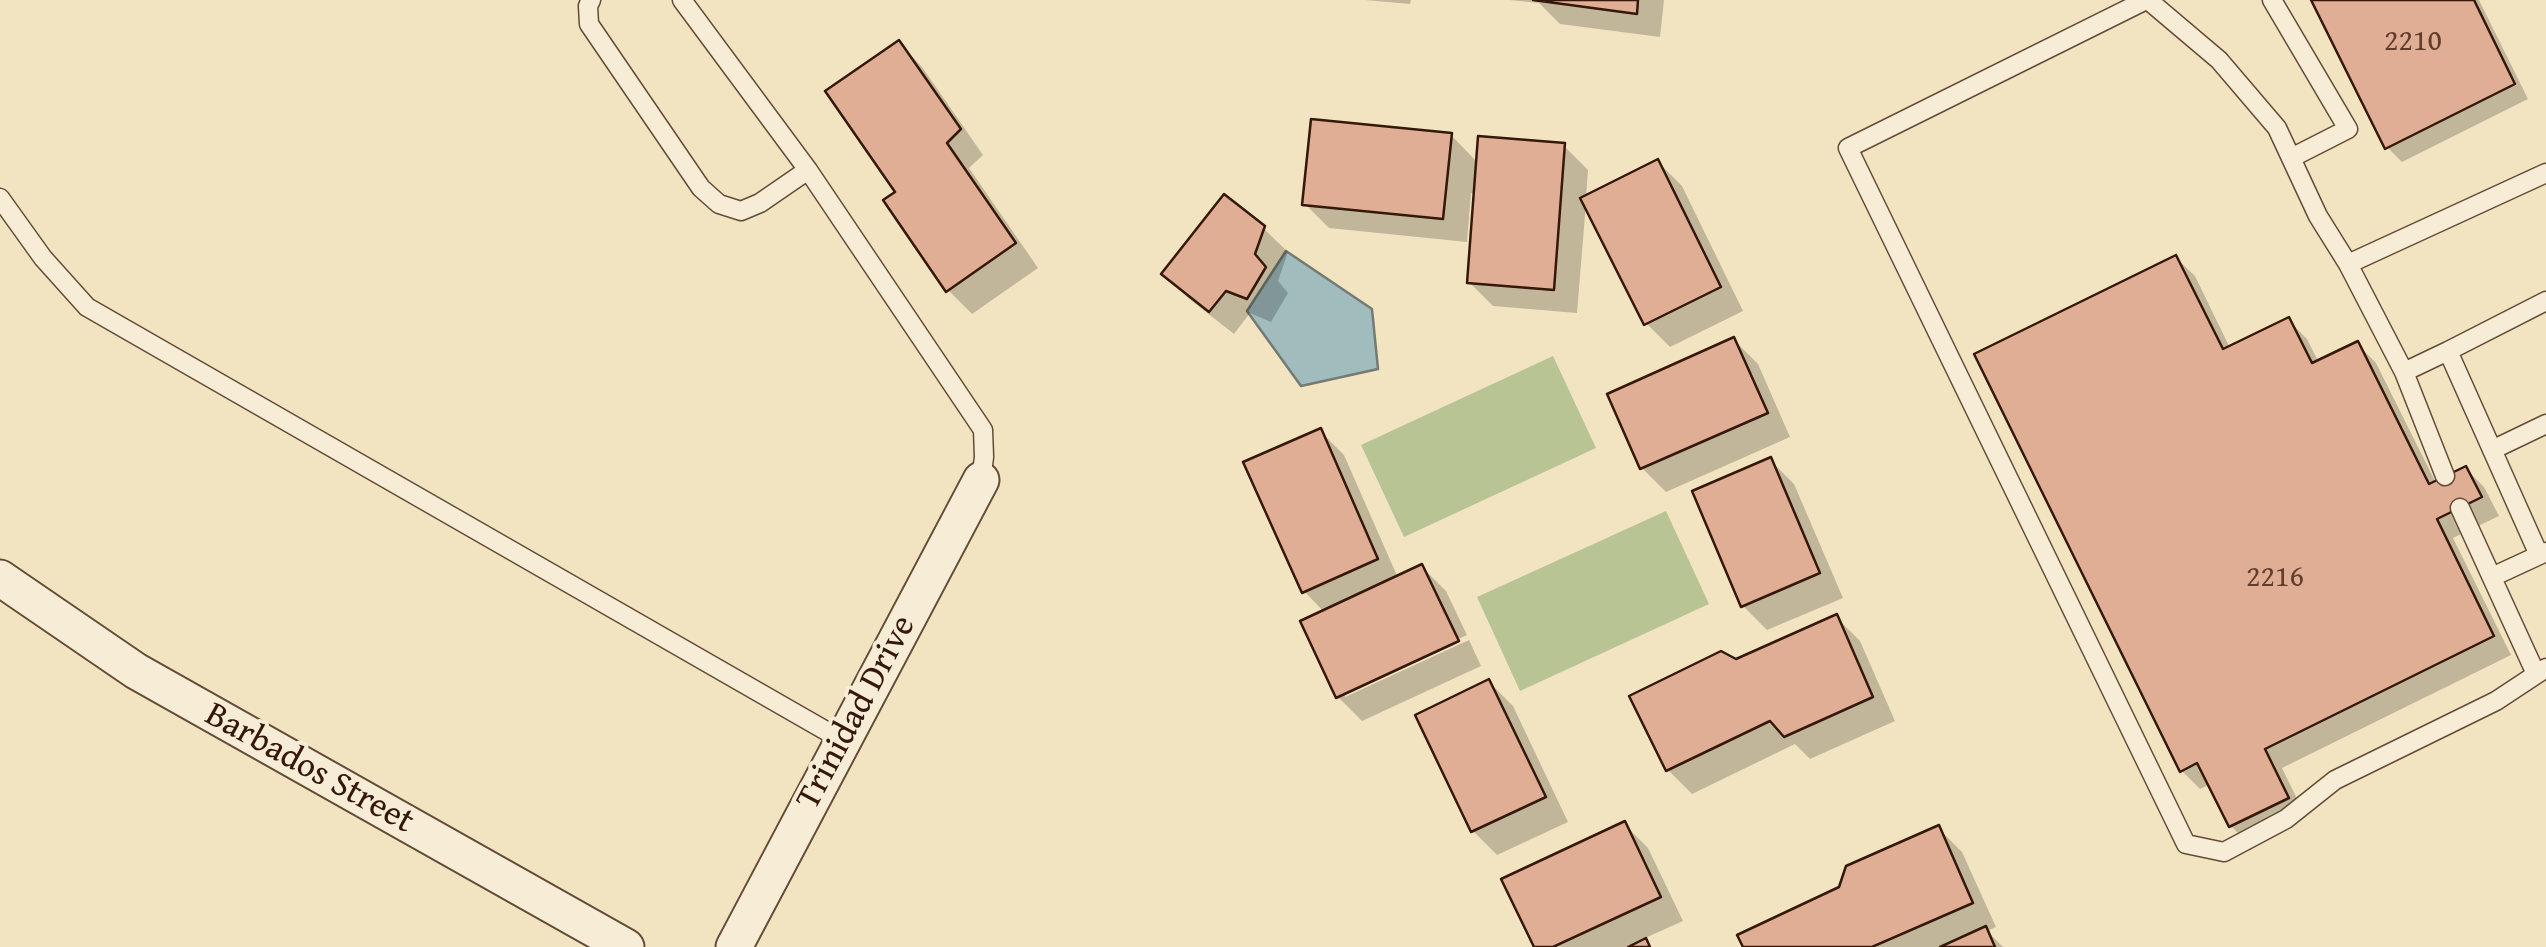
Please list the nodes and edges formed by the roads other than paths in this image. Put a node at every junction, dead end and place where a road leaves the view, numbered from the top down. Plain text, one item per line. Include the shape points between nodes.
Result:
1 (592, 0) edge
2 (682, 0) edge
3 (2147, 0) edge
4 (2272, 0) edge
5 (2291, 158) junction
6 (808, 170) junction
7 (2546, 172) edge
8 (0, 198) edge
9 (2348, 264) junction
10 (2546, 301) edge
11 (2448, 351) junction
12 (2404, 372) junction
13 (2546, 424) edge
14 (2492, 450) junction
15 (2445, 476) dead end
16 (981, 480) joint
17 (2460, 508) dead end
18 (2542, 554) edge
19 (0, 578) edge
20 (2492, 578) junction
21 (2541, 671) edge
22 (842, 740) junction
23 (626, 947) edge
24 (734, 947) edge

1 - 6 lane via 589,24 608,55 719,204 741,211
2 - 6 lane
3 - 5 lane via 2219,60 2276,128
3 - 21 lane via 1848,148 2186,844 2224,852 2286,819 2335,780 2496,701
4 - 5 lane via 2348,129
5 - 9 lane
6 - 16 lane via 982,430
7 - 9 lane
8 - 22 lane via 87,307
9 - 12 lane
10 - 11 lane
11 - 12 lane
11 - 14 lane
12 - 15 lane
13 - 14 lane
14 - 18 lane
16 - 22 street, Trinidad Drive
17 - 20 lane
18 - 20 lane
19 - 23 street, Barbados Street via 136,672
20 - 21 lane
22 - 24 street, Trinidad Drive

